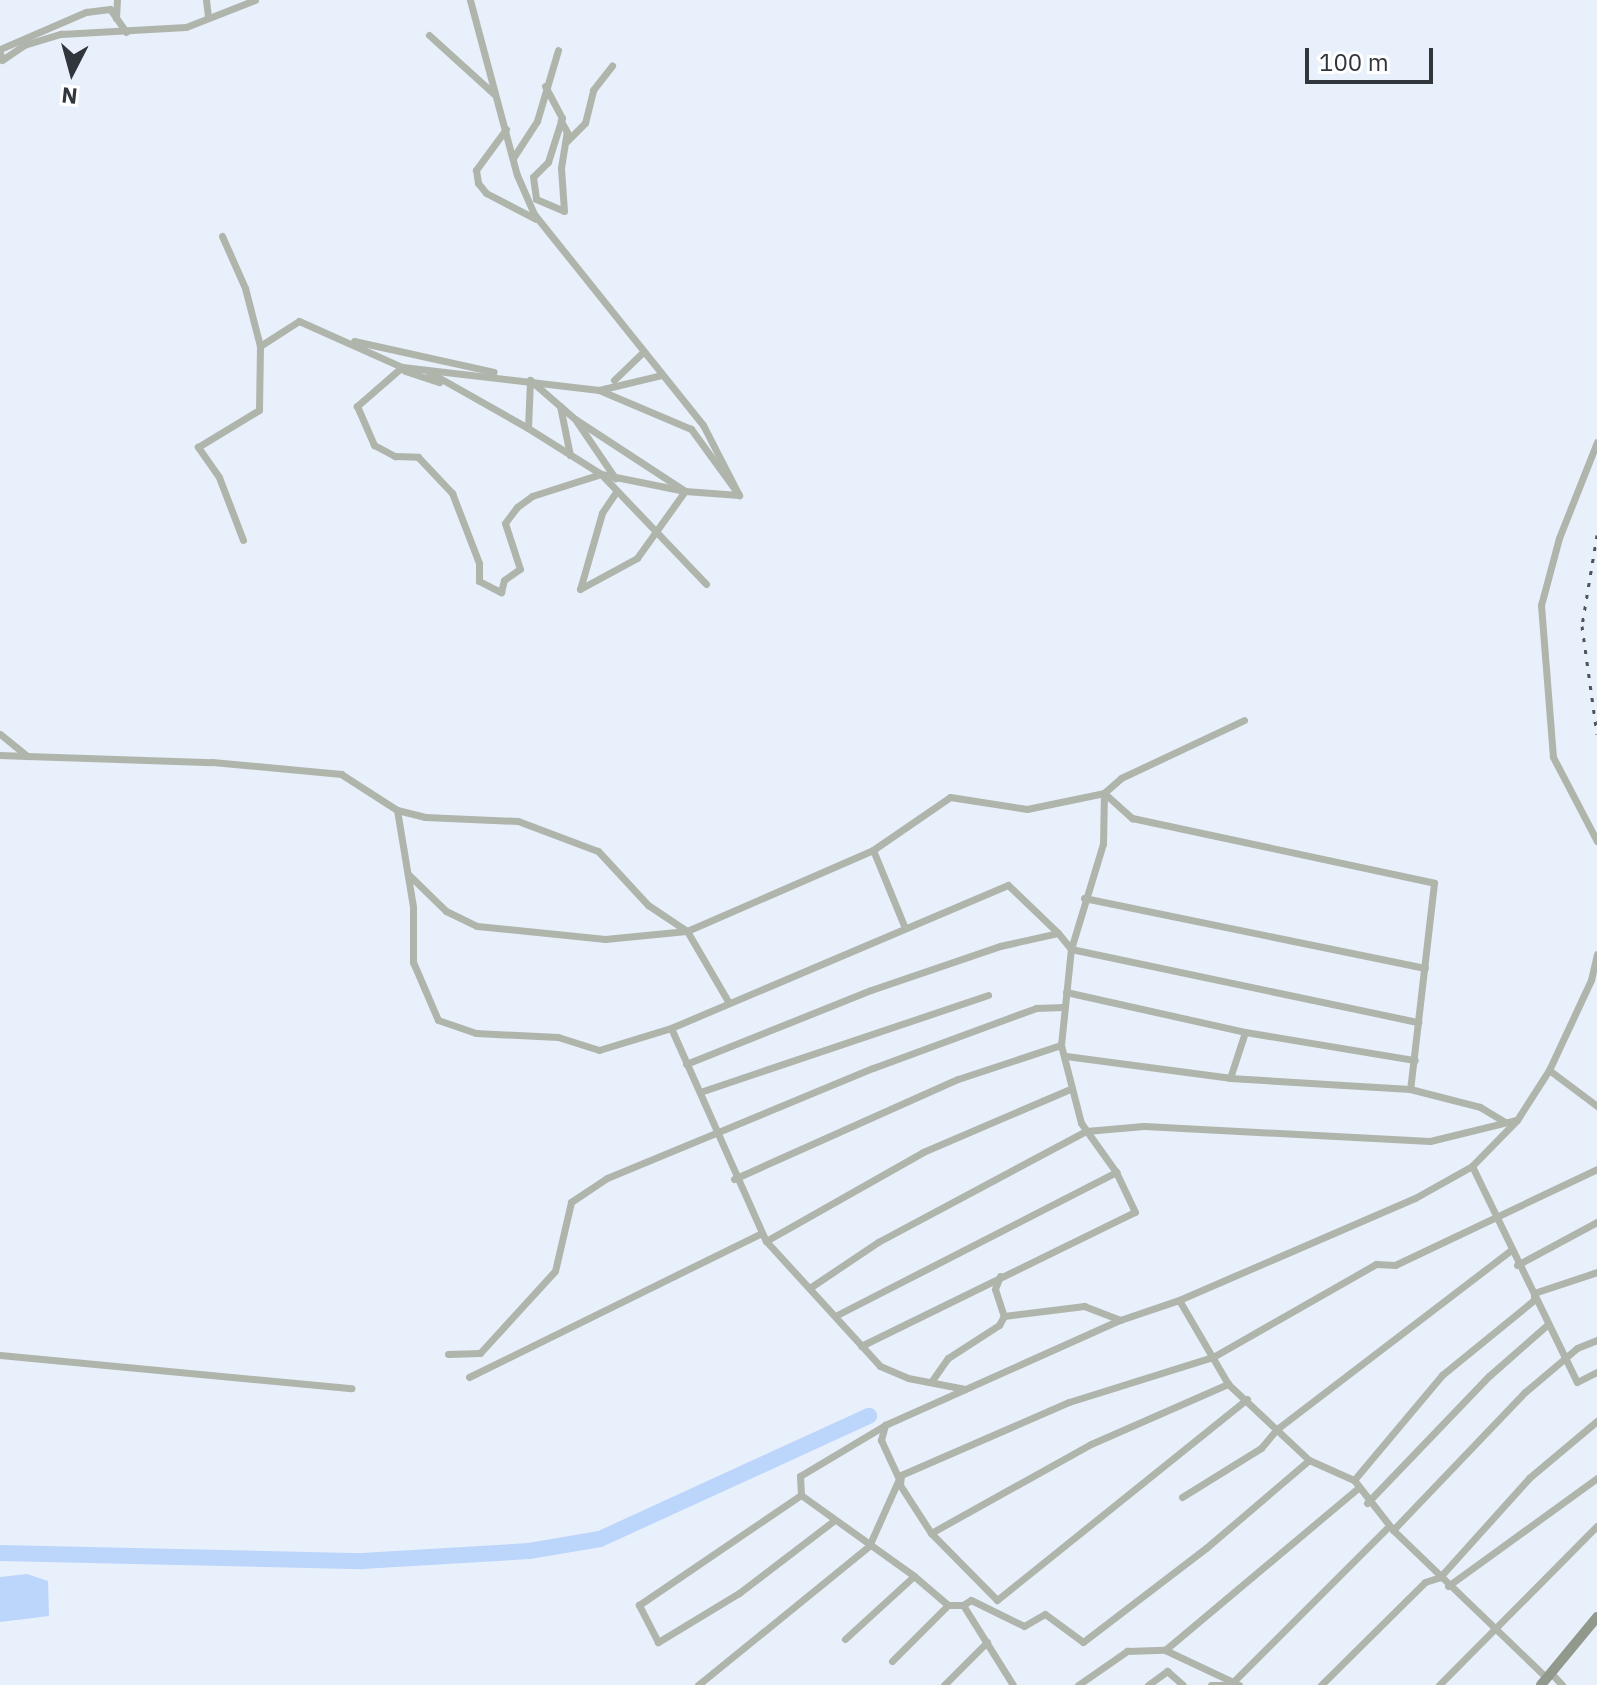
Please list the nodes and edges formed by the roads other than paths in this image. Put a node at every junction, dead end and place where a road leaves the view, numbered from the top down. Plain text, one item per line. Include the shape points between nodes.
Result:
1 (117, 0) edge
2 (206, 0) edge
3 (224, 0) edge
4 (255, 0) edge
5 (470, 0) edge
6 (219, 11) junction
7 (208, 16) junction
8 (116, 21) junction
9 (126, 32) junction
10 (429, 35) dead end
11 (558, 50) dead end
12 (0, 51) edge
13 (612, 66) dead end
14 (545, 86) junction
15 (496, 96) junction
16 (561, 121) junction
17 (506, 129) junction
18 (565, 143) junction
19 (513, 158) junction
20 (540, 221) junction
21 (222, 236) dead end
22 (336, 338) junction
23 (260, 346) junction
24 (643, 352) junction
25 (400, 368) junction
26 (425, 370) junction
27 (662, 375) junction
28 (529, 380) junction
29 (456, 387) junction
30 (603, 388) junction
31 (559, 404) junction
32 (575, 419) junction
33 (528, 428) junction
34 (1597, 442) edge
35 (570, 455) junction
36 (601, 474) junction
37 (616, 480) junction
38 (685, 491) junction
39 (616, 492) dead end
40 (739, 495) junction
41 (658, 535) junction
42 (243, 540) dead end
43 (706, 584) dead end
44 (1244, 720) dead end
45 (0, 734) edge
46 (0, 755) edge
47 (27, 756) junction
48 (1104, 793) junction
49 (397, 810) junction
50 (1597, 841) edge
51 (873, 850) junction
52 (406, 871) junction
53 (1084, 898) junction
54 (905, 928) junction
55 (687, 931) junction
56 (1058, 933) junction
57 (1071, 949) junction
58 (1597, 954) edge
59 (1425, 968) junction
60 (1066, 992) junction
61 (988, 995) dead end
62 (729, 1003) junction
63 (1063, 1007) junction
64 (1418, 1022) junction
65 (671, 1028) junction
66 (1245, 1032) junction
67 (1061, 1045) junction
68 (1066, 1056) junction
69 (1415, 1060) junction
70 (686, 1064) junction
71 (1549, 1070) junction
72 (1230, 1078) junction
73 (1072, 1088) junction
74 (1410, 1089) junction
75 (700, 1092) junction
76 (1597, 1106) edge
77 (1517, 1120) junction
78 (1505, 1122) junction
79 (1086, 1131) junction
80 (720, 1132) junction
81 (1472, 1166) junction
82 (1597, 1169) edge
83 (1116, 1172) junction
84 (734, 1179) junction
85 (1493, 1219) junction
86 (1597, 1222) edge
87 (764, 1237) junction
88 (1510, 1251) junction
89 (1517, 1265) junction
90 (1597, 1272) edge
91 (1000, 1276) junction
92 (811, 1287) junction
93 (1534, 1293) junction
94 (1179, 1300) junction
95 (837, 1315) junction
96 (1004, 1316) junction
97 (1120, 1320) junction
98 (1548, 1324) junction
99 (1597, 1340) edge
100 (861, 1346) junction
101 (448, 1354) dead end
102 (0, 1355) edge
103 (1567, 1356) junction
104 (1213, 1357) junction
105 (1597, 1372) edge
106 (469, 1377) dead end
107 (931, 1382) junction
108 (1228, 1384) junction
109 (351, 1388) dead end
110 (967, 1389) junction
111 (1247, 1399) junction
112 (1597, 1421) edge
113 (885, 1425) junction
114 (1277, 1429) junction
115 (1309, 1460) junction
116 (1597, 1478) edge
117 (899, 1479) junction
118 (1356, 1483) junction
119 (801, 1495) junction
120 (1182, 1497) dead end
121 (1367, 1503) junction
122 (832, 1522) junction
123 (1597, 1526) edge
124 (1391, 1528) junction
125 (931, 1533) junction
126 (869, 1546) junction
127 (914, 1576) junction
128 (1440, 1577) junction
129 (1448, 1586) junction
130 (948, 1605) junction
131 (963, 1605) junction
132 (1597, 1617) edge
133 (1496, 1627) junction
134 (845, 1639) dead end
135 (987, 1642) junction
136 (1165, 1650) junction
137 (892, 1661) dead end
138 (1546, 1678) edge
139 (1236, 1683) edge
140 (698, 1685) edge
141 (944, 1685) edge
142 (1013, 1685) edge
143 (1078, 1685) edge
144 (1148, 1685) edge
145 (1183, 1685) edge
146 (1211, 1685) edge
147 (1321, 1685) edge
148 (1439, 1685) edge
149 (1562, 1685) edge

1 - 8 street
2 - 7 street
3 - 6 street
4 - 6 street
5 - 15 street
6 - 7 street
7 - 9 street via 186,27
8 - 9 street
8 - 12 street via 110,9 86,12
9 - 12 street via 61,34 24,45 2,60
10 - 15 street
11 - 14 street
13 - 18 street via 593,90 585,123
14 - 16 street
14 - 19 street via 537,121
15 - 17 street
16 - 18 street
16 - 18 street via 548,162 533,177 536,199 564,211
17 - 19 street
17 - 20 street via 476,170 478,183 486,193
19 - 20 street
20 - 24 street
21 - 23 street via 245,288
22 - 23 street via 299,321
22 - 25 street
22 - 28 street
23 - 42 street via 259,410 198,447 219,477
24 - 27 street
24 - 30 street
25 - 26 street
25 - 29 street
25 - 36 street via 357,406 374,445 395,456 418,457 452,493 479,563 479,581 501,592 504,580 520,569 505,523 517,507 532,496
26 - 28 street
26 - 29 street
27 - 30 street
27 - 40 street via 703,425
28 - 30 street
28 - 31 street
28 - 33 street
29 - 33 street
30 - 40 street via 691,429
31 - 32 street
31 - 35 street
32 - 37 street
32 - 38 street
33 - 35 street
34 - 50 street via 1559,538 1541,605 1553,757
35 - 36 street
36 - 37 street
36 - 41 street
37 - 38 street
38 - 40 street
38 - 41 street
39 - 41 street via 602,513 580,589 637,558
41 - 43 street
44 - 48 street via 1121,778
45 - 47 street
46 - 47 street
47 - 49 street via 330,772
48 - 51 street via 1027,809 950,797
48 - 53 street via 1103,844
48 - 59 street via 1132,818 1434,883
49 - 52 street
49 - 55 street via 425,817 518,821 578,842 613,862 648,905
51 - 54 street
51 - 55 street
52 - 55 street via 446,911 477,926 605,939
52 - 65 street via 413,962 438,1020 476,1033 558,1037 599,1050
53 - 57 street
53 - 59 street
54 - 56 street via 1008,885
54 - 62 street
55 - 62 street
56 - 57 street
56 - 70 street via 1000,946 871,990
57 - 60 street
57 - 64 street
58 - 71 street via 1591,980
59 - 64 street
60 - 63 street
60 - 66 street
61 - 75 street
62 - 65 street
63 - 67 street
63 - 80 street via 1036,1008
64 - 69 street
65 - 70 street
66 - 69 street
66 - 72 street
67 - 68 street
67 - 84 street via 958,1079
68 - 72 street
68 - 73 street
69 - 74 street
70 - 75 street
71 - 76 street
71 - 77 street
72 - 74 street
73 - 79 street
73 - 87 street via 923,1152
74 - 78 street via 1480,1107
75 - 80 street
77 - 78 street
77 - 81 street
78 - 79 street via 1430,1141 1144,1126
79 - 83 street
79 - 92 street via 878,1242
80 - 84 street
80 - 101 street via 607,1178 571,1202 555,1271 480,1353
81 - 85 street
81 - 94 street via 1415,1198
82 - 85 street
83 - 91 street via 1135,1212
83 - 95 street
84 - 87 street
85 - 88 street
85 - 104 street via 1395,1265 1376,1264
86 - 89 street
87 - 92 street
87 - 106 street
88 - 89 street
88 - 114 street
89 - 93 street
90 - 93 street
91 - 96 street via 995,1289
91 - 100 street
92 - 95 street
93 - 98 street
93 - 118 street via 1534,1300 1442,1375
94 - 97 street
94 - 104 street
95 - 100 street
96 - 97 street via 1084,1306
96 - 107 street via 999,1325 948,1358
97 - 110 street
98 - 103 street
98 - 121 street via 1489,1376
99 - 103 street
100 - 107 street via 880,1366
102 - 109 street
103 - 105 street via 1577,1382
103 - 124 street
104 - 108 street
104 - 117 street via 1069,1402
107 - 110 street
108 - 111 street
108 - 125 street via 1091,1444
110 - 113 street
111 - 114 street
111 - 125 street via 997,1600
112 - 128 street via 1529,1478
113 - 117 street via 881,1440
113 - 119 street via 800,1476
114 - 115 street
114 - 120 street via 1261,1448
115 - 118 street
115 - 131 street via 1083,1642 1045,1614 1024,1626 971,1600
116 - 129 street
117 - 125 street
117 - 126 street
118 - 121 street
118 - 136 street
119 - 122 street
119 - 122 street via 639,1605 658,1642 739,1593
121 - 124 street
122 - 126 street
123 - 133 street
124 - 128 street
124 - 139 street
126 - 127 street
126 - 140 street
127 - 130 street
127 - 134 street
128 - 129 street
128 - 147 street via 1425,1582
129 - 133 street
130 - 131 street
130 - 137 street
131 - 135 street
132 - 138 street
133 - 138 street
133 - 148 street
135 - 141 street
135 - 142 street
136 - 139 street
136 - 143 street via 1127,1651
138 - 149 street
139 - 146 street
144 - 145 street via 1167,1671

